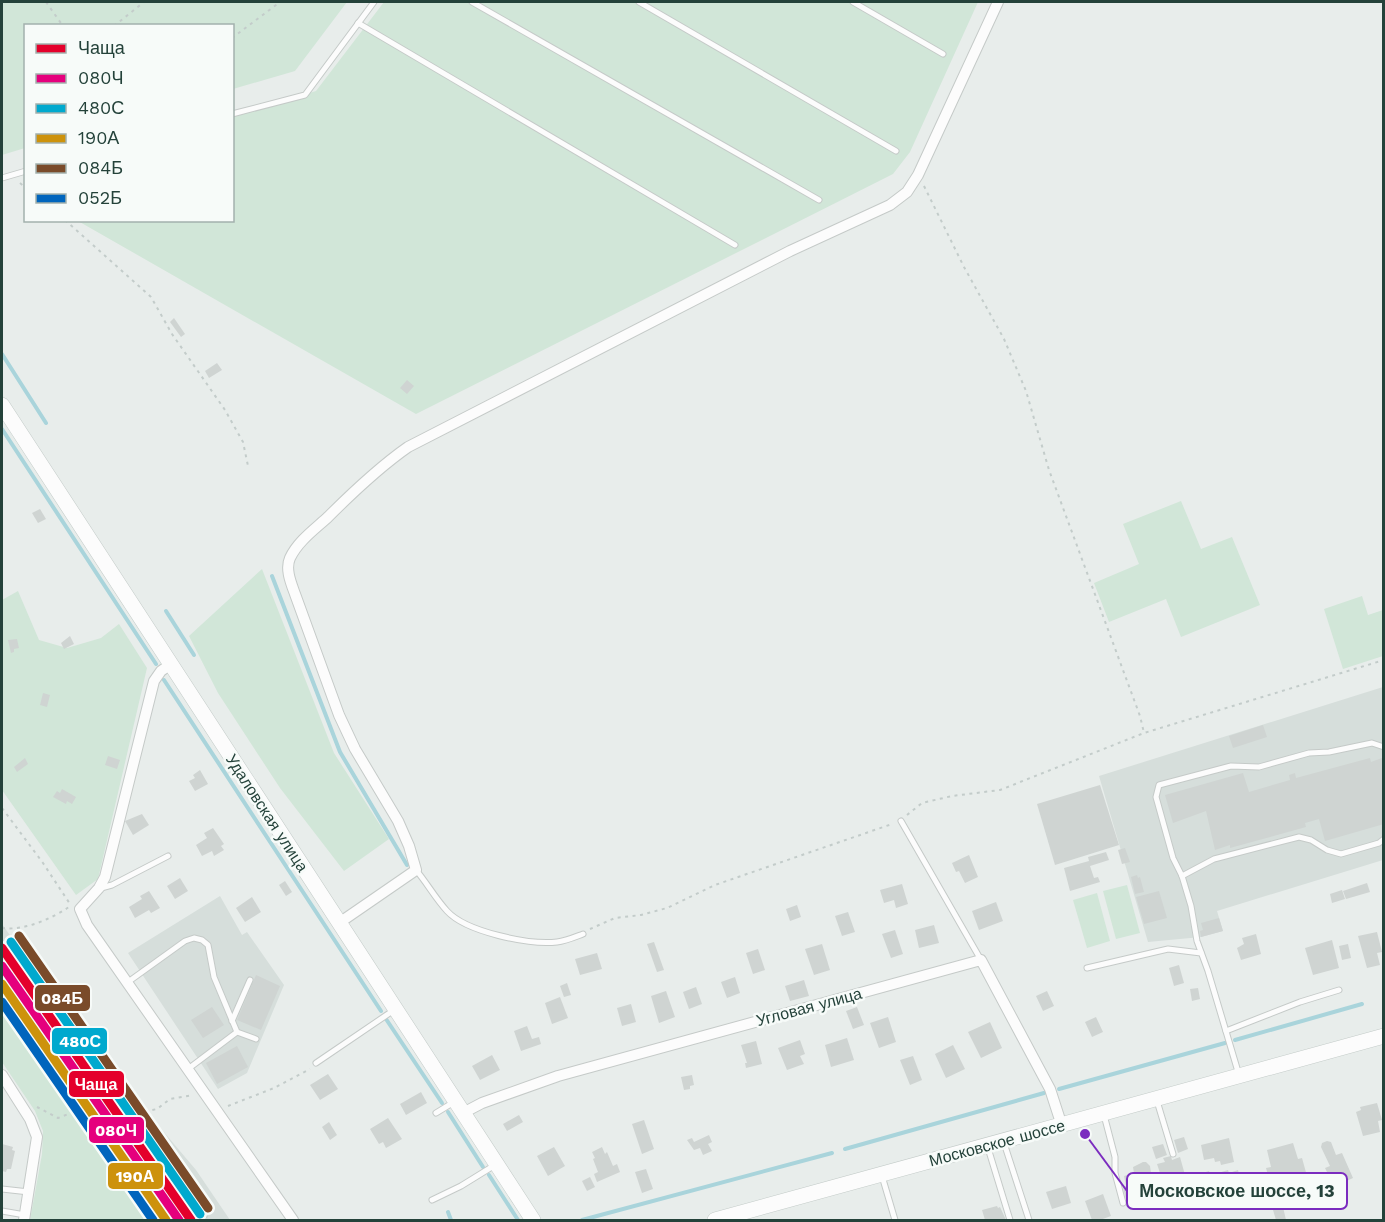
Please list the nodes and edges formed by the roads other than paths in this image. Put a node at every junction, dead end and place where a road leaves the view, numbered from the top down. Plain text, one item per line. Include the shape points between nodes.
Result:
1 (374, 2) edge
2 (472, 2) edge
3 (639, 2) edge
4 (853, 2) edge
5 (998, 2) edge
6 (358, 23) junction
7 (943, 54) dead end
8 (234, 113) edge
9 (896, 151) dead end
10 (24, 172) edge
11 (2, 178) edge
12 (819, 200) dead end
13 (735, 245) dead end
14 (2, 405) edge
15 (171, 664) junction
16 (1383, 747) edge
17 (902, 821) road end
18 (1383, 839) edge
19 (168, 856) dead end
20 (416, 870) junction
21 (1182, 876) junction
22 (99, 888) junction
23 (339, 922) junction
24 (584, 934) road end
25 (1201, 953) junction
26 (981, 960) junction
27 (1087, 968) dead end
28 (250, 980) dead end
29 (127, 983) junction
30 (1339, 990) dead end
31 (395, 1009) junction
32 (232, 1021) junction
33 (1226, 1031) junction
34 (237, 1032) junction
35 (1383, 1036) edge
36 (256, 1039) dead end
37 (316, 1063) road end
38 (187, 1070) junction
39 (2, 1075) edge
40 (1239, 1077) junction
41 (1156, 1099) junction
42 (459, 1107) junction
43 (436, 1113) dead end
44 (1104, 1114) junction
45 (1062, 1126) junction
46 (1004, 1142) junction
47 (988, 1146) junction
48 (1173, 1154) dead end
49 (496, 1164) junction
50 (882, 1175) junction
51 (2, 1189) edge
52 (29, 1192) junction
53 (432, 1200) dead end
54 (1123, 1203) dead end
55 (2, 1211) edge
56 (746, 1216) edge
57 (25, 1218) edge
58 (294, 1221) edge
59 (533, 1221) edge
60 (715, 1221) edge
61 (895, 1221) edge
62 (1010, 1221) edge
63 (1029, 1221) edge

1 - 6 lane
2 - 12 lane
3 - 9 lane
4 - 7 lane
5 - 20 street via 907,192 890,205 780,256 408,447 382,465 303,540 290,558 289,577 294,594 339,715 398,821
6 - 8 lane via 305,95
6 - 13 lane
10 - 11 lane
14 - 15 main road, Удаловская улица
15 - 22 street via 154,681
15 - 23 main road, Удаловская улица
16 - 21 lane via 1372,743 1309,753 1259,767 1231,766 1159,785 1156,797
17 - 26 lane
18 - 21 lane via 1341,854 1299,837 1214,859
19 - 22 lane
20 - 23 street
20 - 24 lane via 447,912 472,927 538,943 559,942
21 - 25 lane
22 - 29 street via 80,909
23 - 31 main road, Удаловская улица
25 - 27 lane via 1168,949
25 - 33 lane
26 - 42 street, Угловая улица via 558,1076 482,1103
26 - 45 street via 1050,1089
28 - 32 lane
29 - 32 lane via 185,941 202,940 208,945 214,977
29 - 38 street
30 - 33 lane
31 - 37 lane
31 - 42 main road, Удаловская улица
32 - 34 lane
33 - 40 lane
34 - 36 lane
34 - 38 lane
35 - 40 main road, Московское шоссе
38 - 58 street
39 - 52 street via 37,1137
40 - 41 main road, Московское шоссе
41 - 44 main road, Московское шоссе
41 - 48 lane
42 - 43 lane
42 - 49 main road, Удаловская улица
44 - 45 main road, Московское шоссе
44 - 54 lane
45 - 46 main road, Московское шоссе
46 - 47 main road, Московское шоссе
46 - 63 lane
47 - 50 main road, Московское шоссе
47 - 62 lane
49 - 53 lane
49 - 59 main road, Удаловская улица
50 - 56 main road, Московское шоссе
50 - 61 lane
51 - 52 lane
52 - 57 street
55 - 57 lane
56 - 60 main road, Московское шоссе

